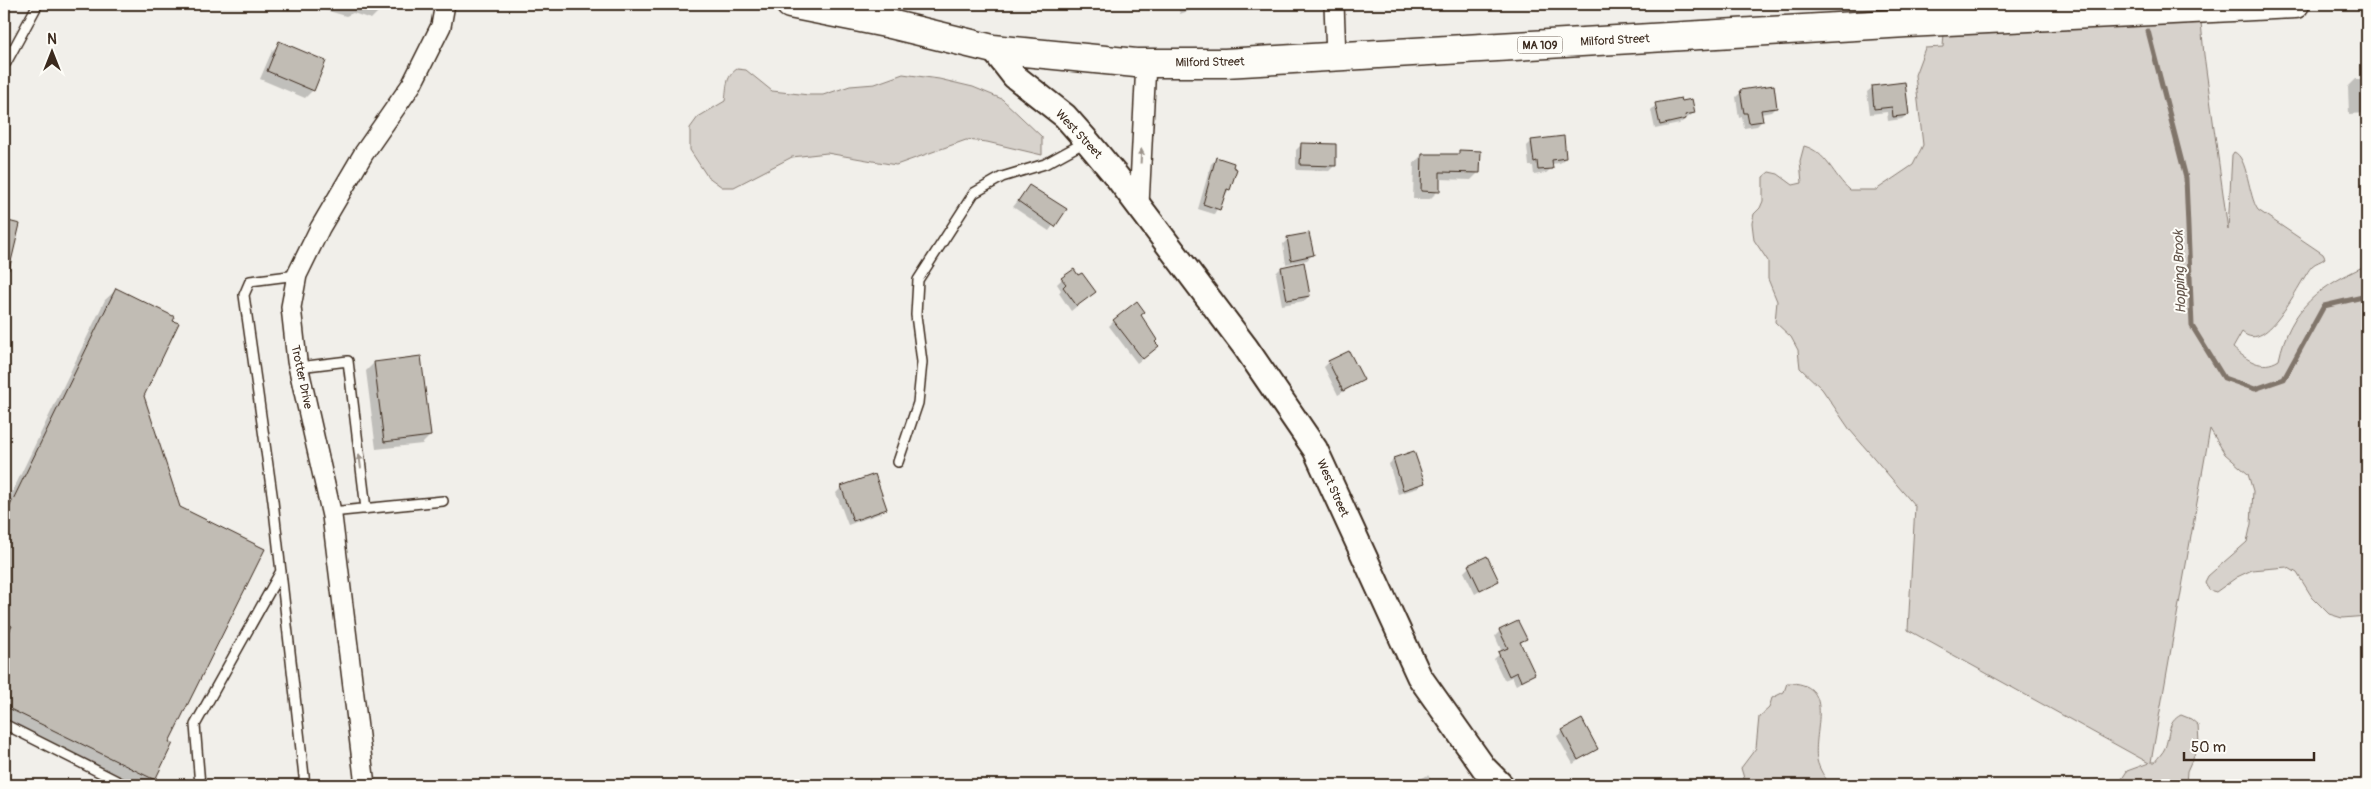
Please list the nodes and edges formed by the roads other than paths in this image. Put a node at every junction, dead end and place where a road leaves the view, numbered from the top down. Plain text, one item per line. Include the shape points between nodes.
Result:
1 (38, 4) edge
2 (445, 4) edge
3 (790, 4) edge
4 (1334, 4) edge
5 (2295, 4) edge
6 (888, 14) edge
7 (993, 49) junction
8 (1336, 56) junction
9 (1146, 63) junction
10 (6, 64) dead end
11 (1087, 141) junction
12 (1139, 205) junction
13 (297, 275) junction
14 (299, 367) junction
15 (898, 462) dead end
16 (443, 500) dead end
17 (366, 509) junction
18 (331, 512) junction
19 (281, 571) junction
20 (4, 724) edge
21 (125, 785) edge
22 (200, 785) edge
23 (305, 785) edge
24 (365, 785) edge
25 (1501, 785) edge

1 - 10 lane
2 - 13 street, Trotter Drive via 440,26 412,84 359,162
3 - 6 main road, Milford Street / MA 109
4 - 8 street
5 - 8 main road, Milford Street / MA 109
6 - 7 main road, Milford Street / MA 109
7 - 9 main road, Milford Street / MA 109
7 - 11 street, West Street via 1014,76 1065,116
8 - 9 main road, Milford Street / MA 109 via 1225,63
12 -> 9 street
11 - 12 street, West Street
11 - 15 lane via 1044,164 1002,176 974,193 918,280 916,315 922,362 918,403
12 - 25 street, West Street via 1246,348 1316,449 1418,676 1484,768
13 - 14 street, Trotter Drive via 291,307
13 - 19 lane via 250,281 244,295
17 -> 14 lane via 348,361
14 - 18 street, Trotter Drive
16 - 17 lane
17 - 18 lane
18 - 24 street, Trotter Drive
19 - 22 lane via 195,726
19 - 23 lane
20 - 21 lane

